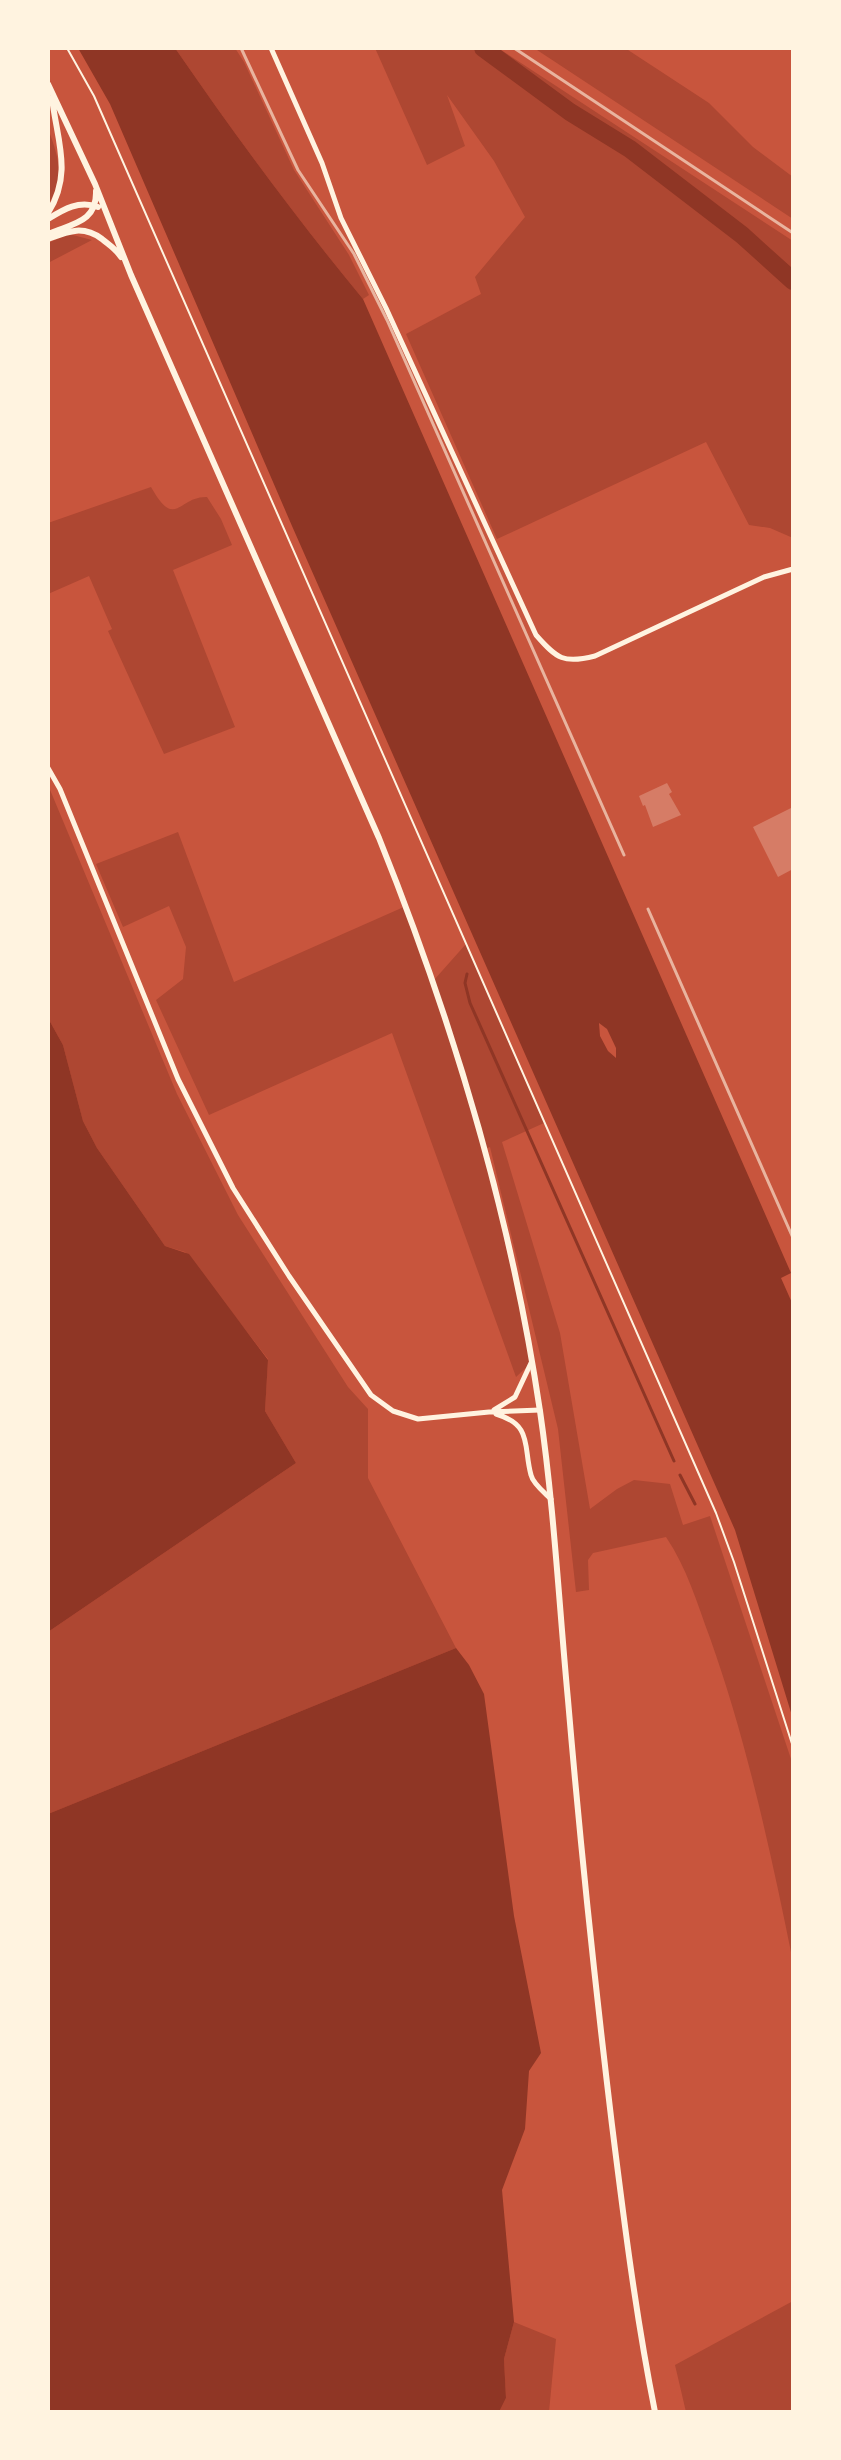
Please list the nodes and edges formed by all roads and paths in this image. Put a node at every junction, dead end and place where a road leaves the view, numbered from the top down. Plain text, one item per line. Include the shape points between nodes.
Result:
1 (67, 48) edge
2 (271, 48) edge
3 (49, 85) edge
4 (95, 184) junction
5 (95, 205) junction
6 (48, 213) edge
7 (108, 213) junction
8 (48, 219) edge
9 (48, 237) edge
10 (131, 275) junction
11 (793, 569) edge
12 (48, 768) edge
13 (532, 1362) junction
14 (540, 1410) junction
15 (489, 1412) junction
16 (552, 1499) junction
17 (793, 1747) edge
18 (655, 2412) edge

1 - 17 path via 94,96 721,1524
2 - 11 street via 341,218 536,635 553,655 578,660 595,656 764,577
3 - 4 main road
3 - 6 main road via 63,164
4 - 5 main road
4 - 7 main road
5 - 7 main road
5 - 8 main road via 78,205
5 - 9 main road via 90,215
7 - 10 main road
9 - 10 main road via 77,229 96,235 118,252
10 - 13 main road via 411,919 484,1149
12 - 15 street via 178,1079 233,1188 362,1383 381,1404 418,1419
13 - 14 main road
13 - 15 street via 515,1397
14 - 15 street
14 - 16 main road
15 - 16 street via 520,1428 527,1439 531,1478
16 - 18 main road via 601,2030 639,2332

